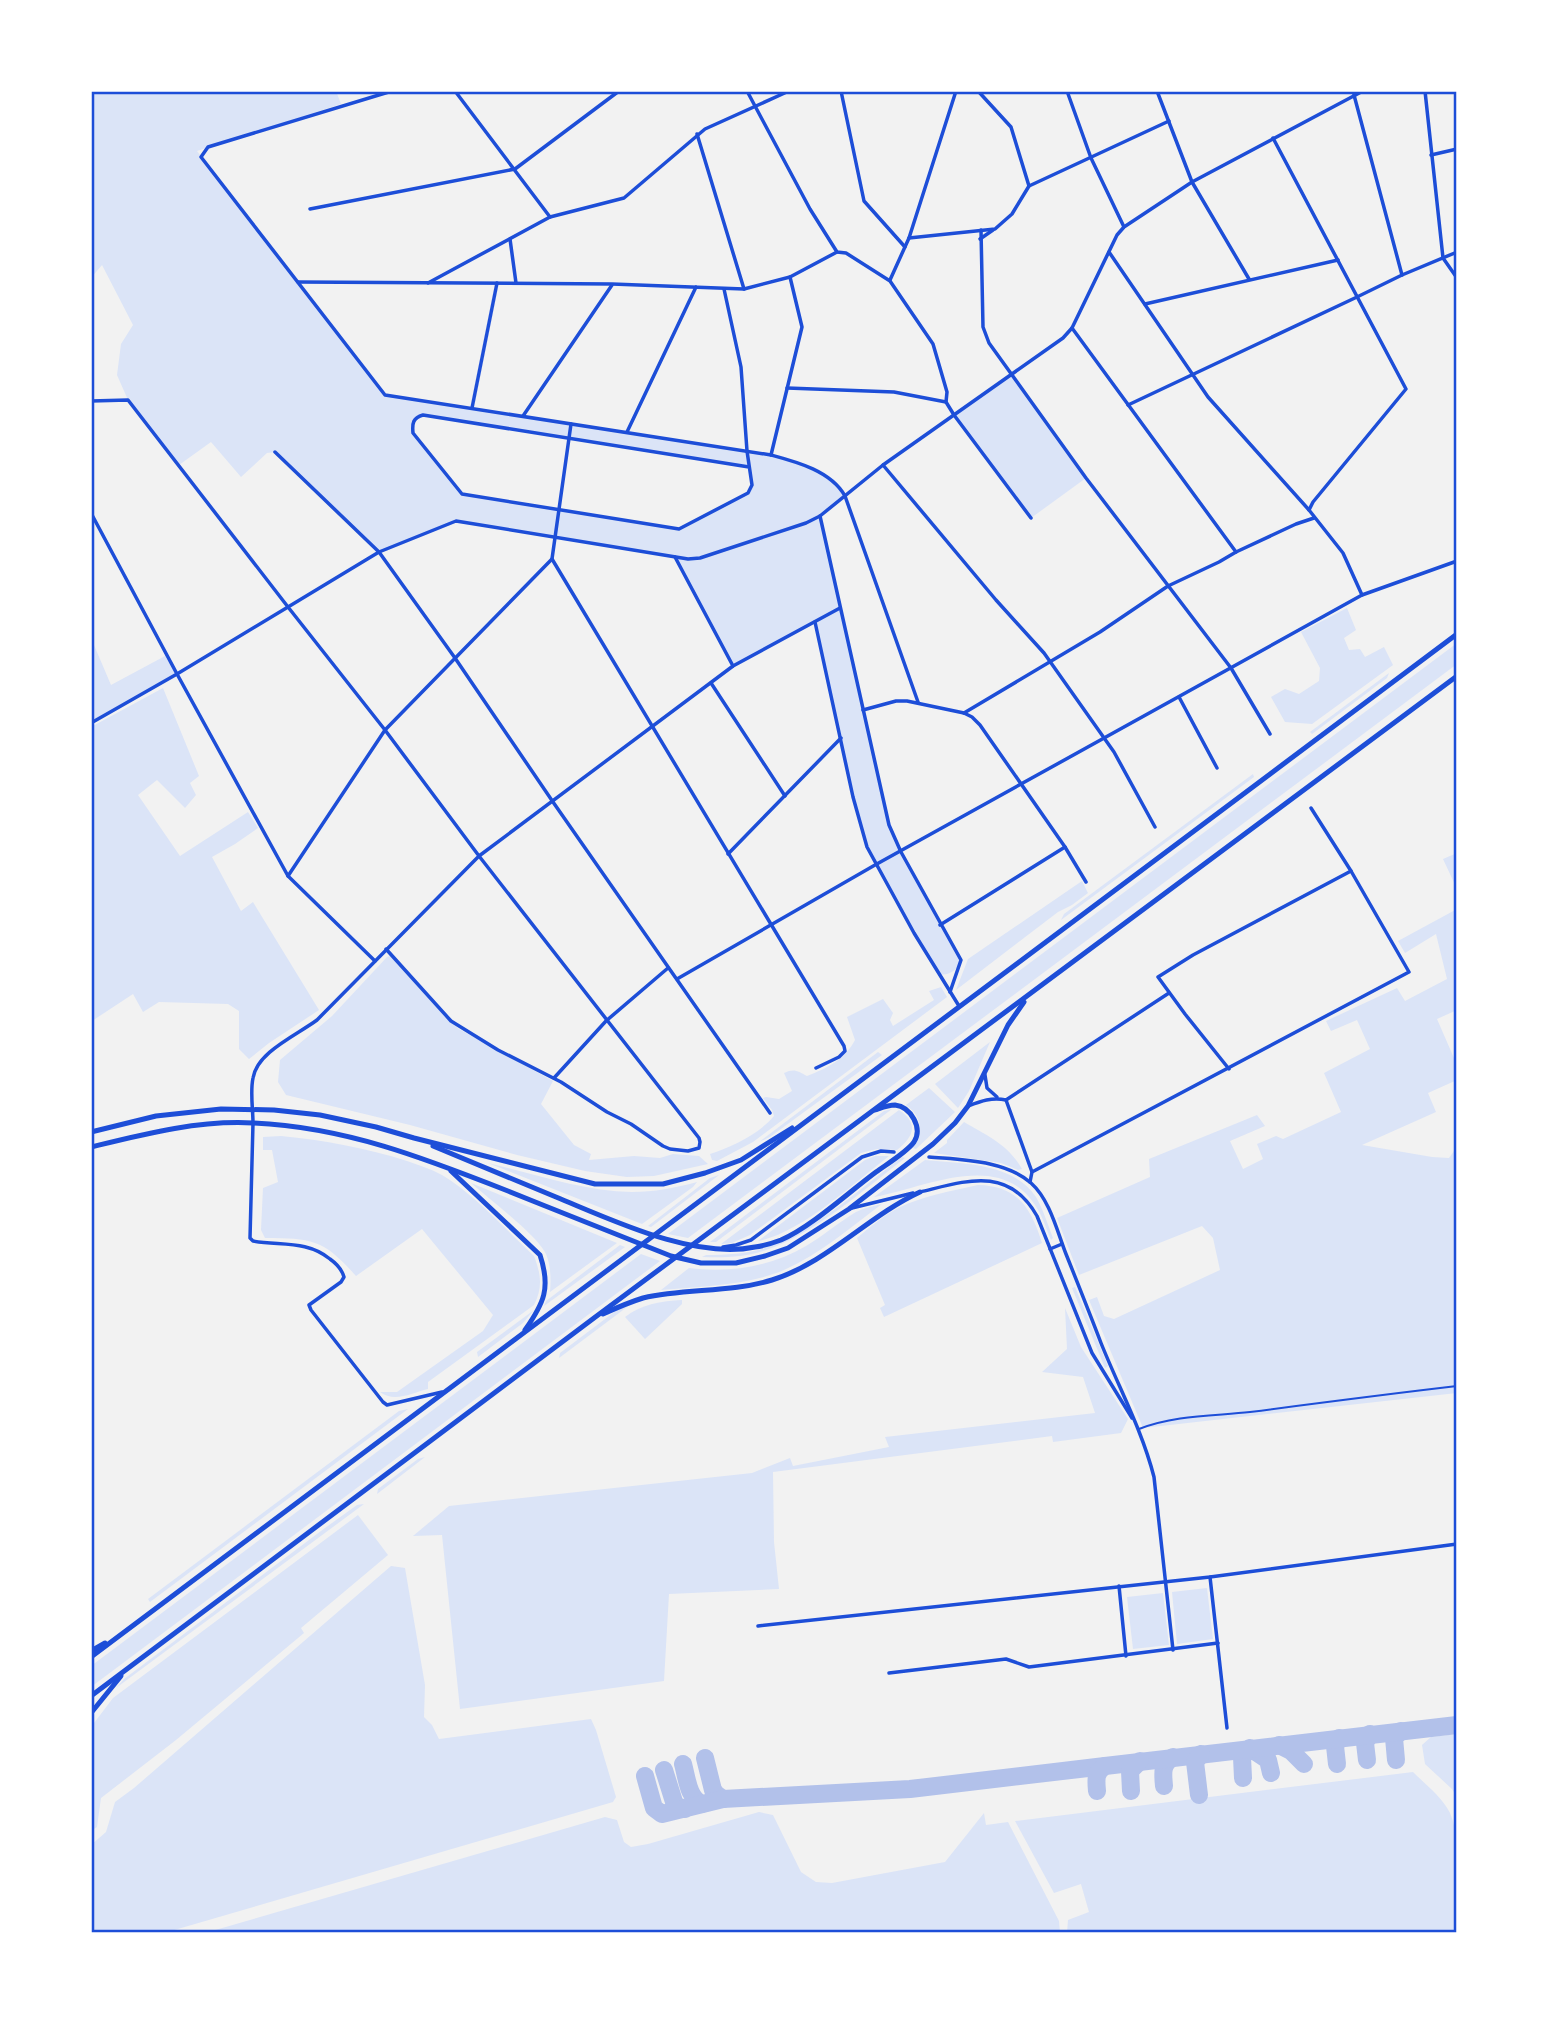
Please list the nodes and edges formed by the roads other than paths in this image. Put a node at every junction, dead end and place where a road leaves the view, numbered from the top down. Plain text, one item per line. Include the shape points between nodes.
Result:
1 (391, 91) edge
2 (455, 91) edge
3 (619, 91) edge
4 (747, 91) edge
5 (789, 91) edge
6 (841, 91) edge
7 (956, 91) edge
8 (978, 91) edge
9 (1067, 91) edge
10 (1157, 91) edge
11 (1363, 91) edge
12 (1425, 91) edge
13 (1354, 95) junction
14 (755, 107) junction
15 (1169, 121) junction
16 (697, 135) junction
17 (1273, 138) junction
18 (1457, 149) edge
19 (1431, 155) junction
20 (1091, 158) junction
21 (515, 169) junction
22 (1192, 182) junction
23 (1029, 186) junction
24 (310, 209) dead end
25 (550, 217) junction
26 (1124, 227) junction
27 (995, 229) junction
28 (981, 230) junction
29 (909, 237) junction
30 (510, 239) junction
31 (980, 239) junction
32 (905, 247) junction
33 (837, 252) junction
34 (1109, 252) junction
35 (1457, 252) edge
36 (1443, 258) junction
37 (1338, 260) junction
38 (1402, 275) junction
39 (790, 277) junction
40 (1457, 278) edge
41 (1250, 279) junction
42 (890, 281) junction
43 (298, 282) junction
44 (497, 283) junction
45 (516, 283) junction
46 (426, 284) junction
47 (612, 284) junction
48 (696, 288) junction
49 (724, 289) junction
50 (744, 289) junction
51 (1357, 298) junction
52 (1145, 304) junction
53 (1072, 328) junction
54 (1011, 375) junction
55 (1193, 375) junction
56 (787, 388) junction
57 (91, 401) edge
58 (946, 402) junction
59 (1128, 405) junction
60 (472, 408) junction
61 (954, 415) junction
62 (523, 416) junction
63 (570, 424) junction
64 (627, 432) junction
65 (568, 440) junction
66 (747, 451) junction
67 (275, 452) dead end
68 (771, 455) junction
69 (884, 465) junction
70 (749, 467) junction
71 (845, 496) junction
72 (558, 510) junction
73 (1309, 510) junction
74 (91, 513) edge
75 (820, 516) junction
76 (1031, 518) dead end
77 (1314, 519) junction
78 (555, 537) junction
79 (379, 552) junction
80 (1236, 552) junction
81 (674, 557) junction
82 (552, 559) junction
83 (1457, 561) edge
84 (1168, 586) junction
85 (1362, 595) junction
86 (288, 607) junction
87 (840, 608) junction
88 (815, 622) junction
89 (1457, 634) edge
90 (455, 658) junction
91 (1049, 663) junction
92 (733, 666) junction
93 (1231, 668) junction
94 (177, 674) junction
95 (1457, 676) edge
96 (711, 683) junction
97 (1180, 697) junction
98 (918, 702) junction
99 (863, 710) junction
100 (964, 713) junction
101 (91, 723) edge
102 (652, 727) junction
103 (385, 730) junction
104 (1270, 734) dead end
105 (841, 738) junction
106 (1105, 739) junction
107 (1217, 768) dead end
108 (1022, 786) junction
109 (785, 796) junction
110 (553, 802) junction
111 (1311, 808) dead end
112 (1155, 827) dead end
113 (1065, 847) junction
114 (901, 852) junction
115 (727, 854) junction
116 (479, 856) junction
117 (876, 865) junction
118 (1351, 871) junction
119 (288, 876) junction
120 (1086, 881) dead end
121 (940, 925) junction
122 (770, 926) junction
123 (386, 949) junction
124 (375, 961) junction
125 (668, 968) junction
126 (677, 979) junction
127 (950, 992) junction
128 (1170, 993) junction
129 (1028, 996) junction
130 (960, 1007) junction
131 (606, 1021) junction
132 (816, 1068) dead end
133 (1229, 1069) junction
134 (985, 1072) junction
135 (554, 1078) junction
136 (847, 1091) junction
137 (998, 1098) junction
138 (1006, 1100) junction
139 (968, 1106) junction
140 (253, 1110) junction
141 (868, 1113) junction
142 (770, 1114) dead end
143 (253, 1123) junction
144 (91, 1132) edge
145 (414, 1138) junction
146 (91, 1147) edge
147 (894, 1152) dead end
148 (929, 1157) dead end
149 (447, 1167) junction
150 (1032, 1172) junction
151 (1030, 1182) junction
152 (920, 1192) junction
153 (849, 1209) junction
154 (1062, 1244) junction
155 (701, 1248) junction
156 (1050, 1250) junction
157 (594, 1318) junction
158 (522, 1336) junction
159 (1457, 1386) edge
160 (448, 1391) junction
161 (1138, 1429) junction
162 (1457, 1544) edge
163 (1210, 1577) junction
164 (1165, 1582) junction
165 (1119, 1586) junction
166 (758, 1626) dead end
167 (128, 1629) junction
168 (1217, 1643) junction
169 (1173, 1650) junction
170 (91, 1651) edge
171 (1126, 1656) junction
172 (91, 1657) edge
173 (130, 1666) junction
174 (889, 1673) dead end
175 (91, 1696) edge
176 (91, 1713) edge
177 (1227, 1728) dead end

1 - 43 street via 208,147 201,157
2 - 21 street
3 - 21 street
4 - 14 street
5 - 14 street
6 - 32 street via 864,201
7 - 29 street
8 - 23 street via 1011,127
9 - 20 street
10 - 15 street
11 - 13 street
12 - 19 street
13 - 17 street
13 - 38 street
14 - 16 street
14 - 33 street
15 - 20 street
15 - 22 street
16 - 25 street via 624,198
16 - 50 street
17 - 22 street
17 - 37 street
18 - 19 street
19 - 36 street
20 - 23 street
20 - 26 street
21 - 24 street
21 - 25 street
22 - 26 street
22 - 41 street
23 - 27 street via 1012,214
25 - 30 street
26 - 34 street
27 - 28 street
27 - 31 street
28 - 29 street
28 - 31 street
29 - 32 street
30 - 45 street
30 - 46 street
31 - 54 street via 983,327
32 - 42 street
33 - 39 street
33 - 42 street
34 - 52 street
34 - 53 street
35 - 36 street
36 - 38 street
36 - 40 street
37 - 41 street
37 - 51 street
38 - 51 street
39 - 50 street
39 - 56 street via 802,327
41 - 52 street
42 - 58 street via 933,344
43 - 46 street
43 - 60 street via 385,395
44 - 45 street
44 - 46 street
44 - 60 street
45 - 47 street
47 - 48 street
47 - 62 street
48 - 49 street
48 - 64 street
49 - 50 street
49 - 66 street via 741,367
51 - 55 street
51 - 73 street via 1406,389
52 - 55 street
53 - 54 street
53 - 59 street
54 - 61 street
54 - 84 street
55 - 59 street
55 - 73 street
56 - 58 street via 894,392
56 - 68 street
57 - 86 street via 128,400
58 - 61 street
59 - 80 street
60 - 62 street
61 - 69 street
61 - 76 street
62 - 63 street
63 - 64 street
63 - 65 street
64 - 66 street
65 - 70 street
65 - 72 street
65 - 72 street via 423,415 412,422 412,433 462,494
66 - 68 street
66 - 70 street
67 - 79 street
68 - 71 street via 820,473
69 - 71 street
69 - 91 street
70 - 72 street via 752,485 748,493 680,529
71 - 75 street
71 - 98 street
72 - 78 street
73 - 77 street
74 - 94 street
75 - 81 street via 700,558
75 - 87 street
77 - 80 street
77 - 85 street via 1343,553
78 - 79 street via 456,521
78 - 81 street
78 - 82 street
79 - 86 street
79 - 90 street
80 - 84 street
81 - 92 street
82 - 90 street
82 - 102 street
83 - 85 street
84 - 91 street
84 - 93 street
85 - 93 street
86 - 94 street
86 - 103 street
87 - 88 street
87 - 99 street
88 - 92 street
88 - 105 street
89 - 130 main road
90 - 103 street
90 - 110 street
91 - 100 street
91 - 106 street
92 - 96 street
93 - 97 street
93 - 104 street
94 - 101 street
94 - 119 street
95 - 129 main road
96 - 102 street
96 - 109 street
97 - 106 street
97 - 107 street
98 - 99 street via 896,701
98 - 100 street
99 - 114 street via 889,825
100 - 108 street via 980,725
102 - 110 street
102 - 115 street
103 - 116 street
103 - 119 street
105 - 109 street
105 - 117 street via 862,834
106 - 108 street
106 - 112 street
108 - 113 street
108 - 114 street
109 - 115 street
110 - 116 street
110 - 125 street
111 - 118 street
113 - 120 street
113 - 121 street
114 - 117 street
114 - 121 street
115 - 122 street
116 - 123 street
116 - 131 street
117 - 122 street
117 - 127 street
118 - 128 street via 1158,977
118 - 133 street via 1409,972
119 - 124 street
121 - 127 street via 961,960
122 - 126 street
122 - 132 street via 844,1046 839,1057
123 - 124 street
123 - 135 street via 452,1021
124 - 140 street via 317,1020 269,1051 257,1065
125 - 126 street
125 - 131 street
126 - 142 street
127 - 130 street
128 - 133 street
128 - 138 street
129 - 134 main road
129 - 141 main road
130 - 136 main road
131 - 135 street
131 - 135 street via 699,1138 699,1148 688,1152 663,1146
133 - 150 street
134 - 137 street via 987,1088
134 - 139 main road
136 - 145 main road via 741,1160 663,1184 595,1184
136 - 158 main road
137 - 138 street
137 - 139 street
138 - 150 street
139 - 153 main road via 933,1144
140 - 143 street
140 - 144 main road via 156,1116
140 - 145 main road via 320,1115
141 - 155 main road via 894,1105 906,1109 915,1120 914,1142 781,1240 735,1250
141 - 157 main road
143 - 146 main road via 183,1127
143 - 149 main road via 320,1130 391,1147
143 - 160 street via 250,1238 304,1246 334,1262 344,1277 309,1305 387,1405
145 - 155 main road via 607,1218
147 - 155 street via 862,1157 751,1240
148 - 151 street via 990,1165
149 - 153 main road via 671,1256 701,1263 736,1263 788,1248
149 - 158 main road via 540,1255 546,1271 545,1290 539,1311
150 - 151 street
151 - 154 street
152 - 153 street
152 - 156 street via 978,1180 1000,1183 1032,1207
152 - 157 main road via 805,1265 772,1280 642,1299
154 - 156 street
154 - 161 street
156 - 161 street via 1091,1353
157 - 173 main road
158 - 160 main road
159 - 161 lane via 1197,1416
160 - 167 main road
161 - 164 street via 1154,1477
162 - 163 street
163 - 164 street
163 - 168 street
164 - 165 street
164 - 169 street
165 - 166 street
165 - 171 street
167 - 170 main road
167 - 172 main road
168 - 169 street
168 - 177 street
169 - 171 street
171 - 174 street via 1028,1667 1006,1659
173 - 175 main road
173 - 176 main road

